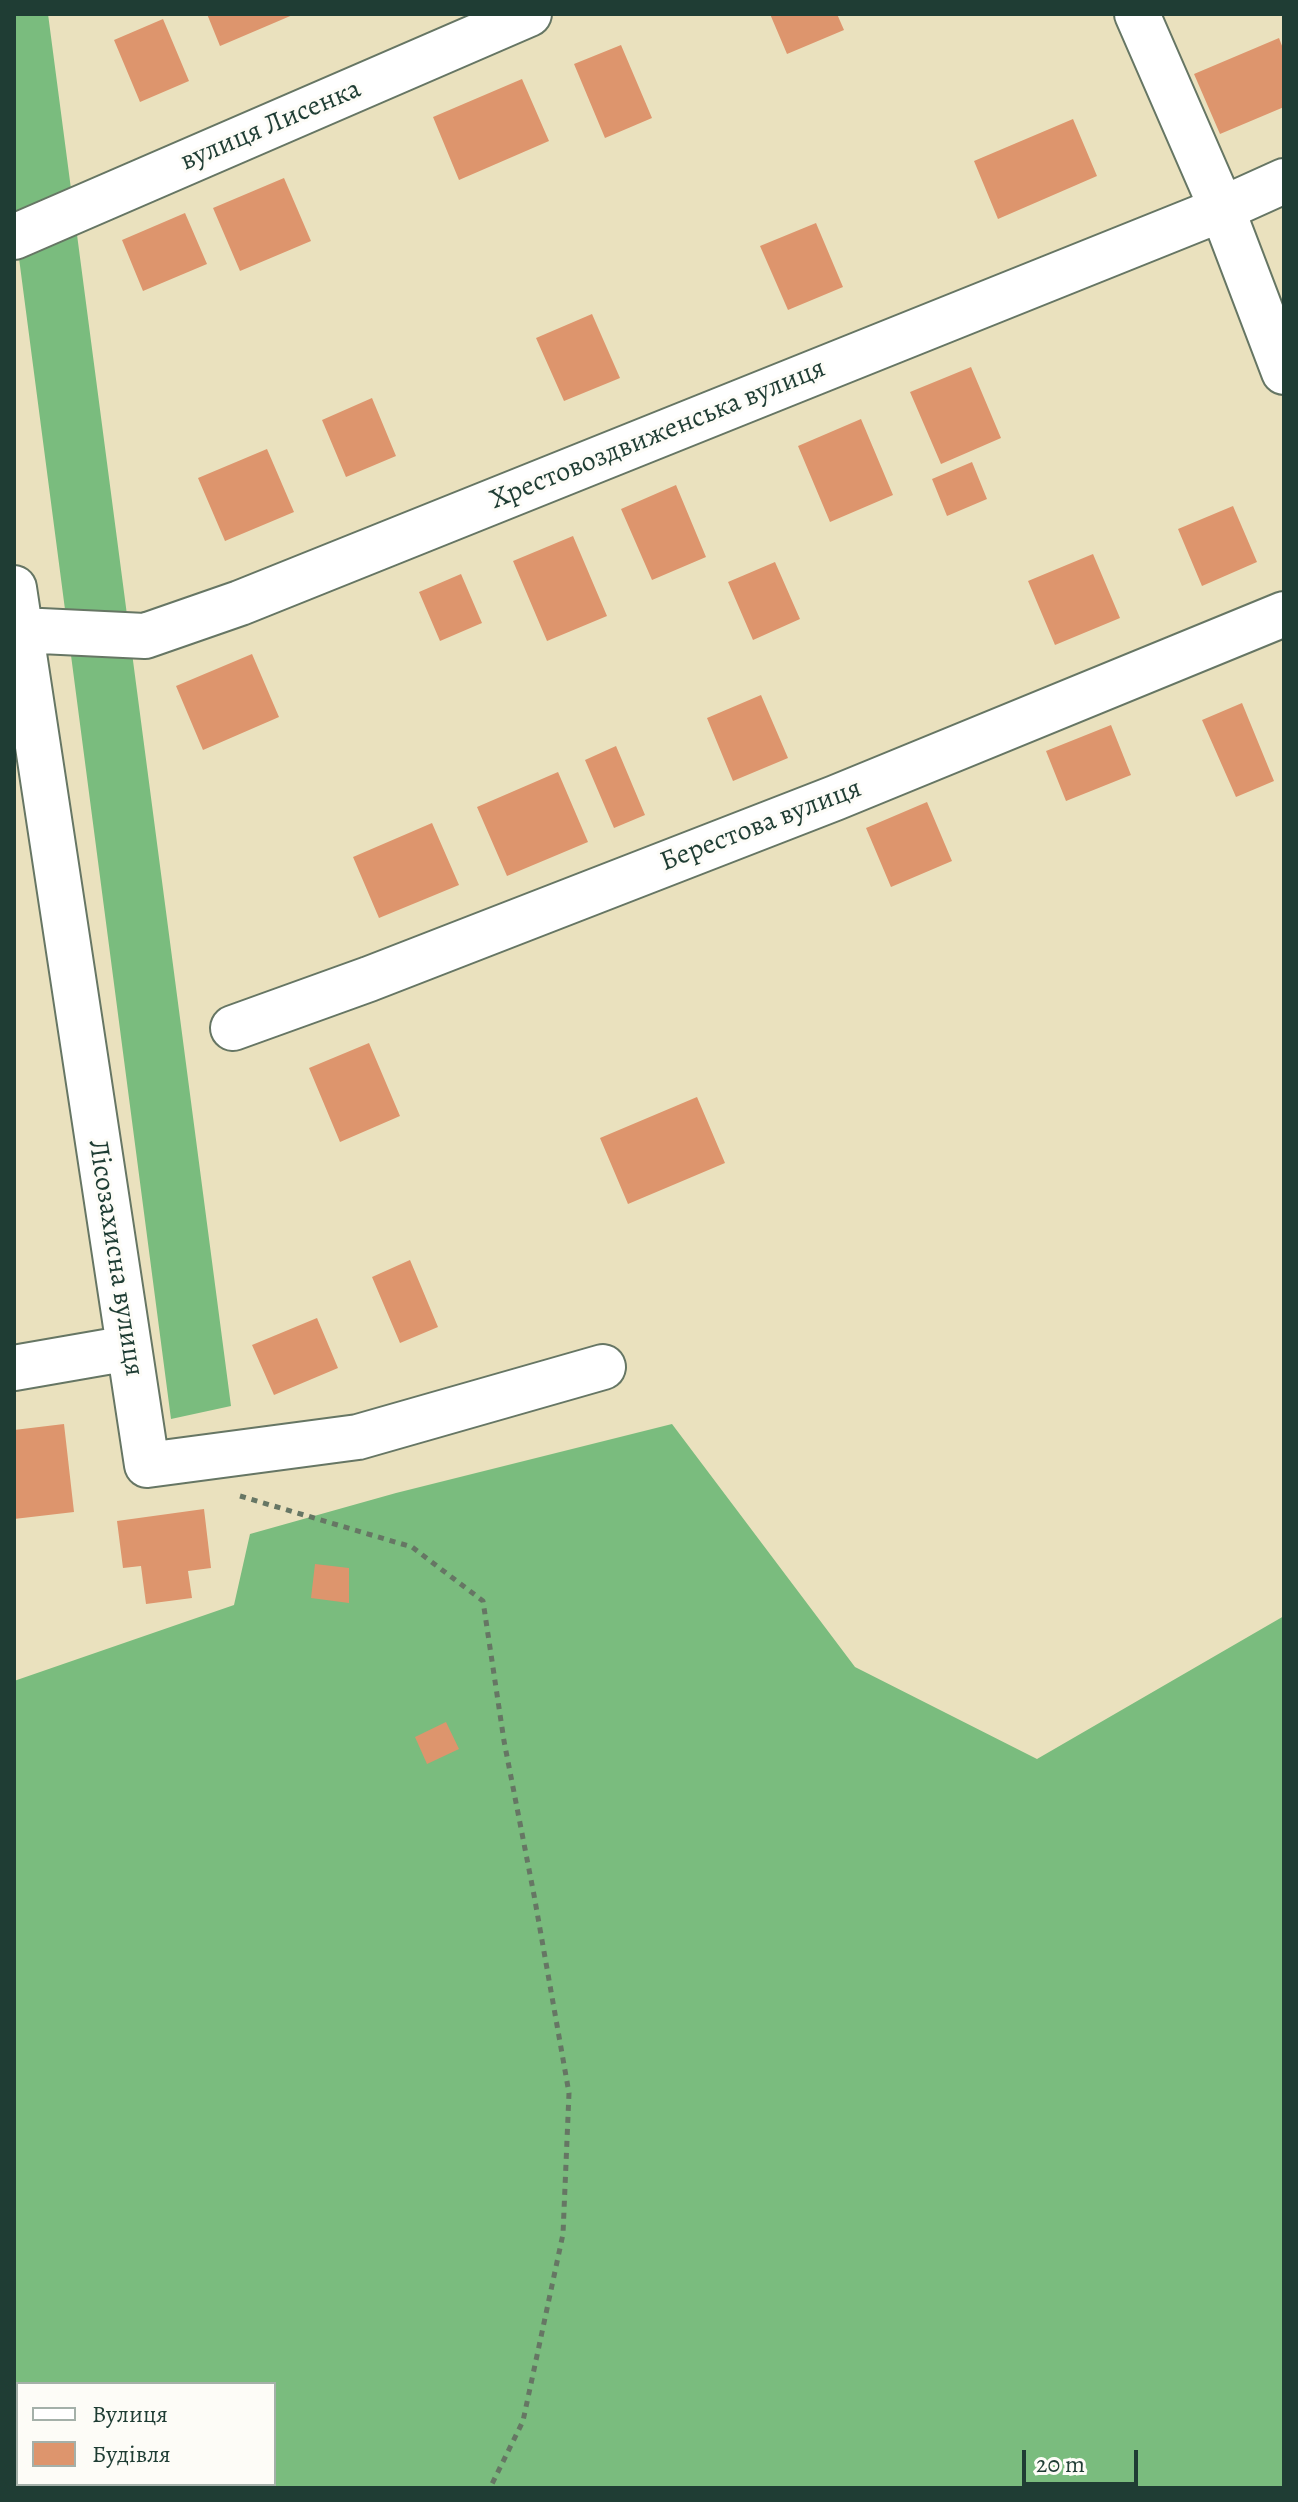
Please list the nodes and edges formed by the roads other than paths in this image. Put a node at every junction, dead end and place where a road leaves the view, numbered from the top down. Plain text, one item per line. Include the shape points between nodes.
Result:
1 (529, 14) edge
2 (1137, 14) edge
3 (1284, 181) edge
4 (1222, 209) junction
5 (14, 237) edge
6 (1284, 372) edge
7 (17, 609) edge
8 (1284, 614) edge
9 (233, 1028) dead end
10 (129, 1348) junction
11 (603, 1367) dead end
12 (14, 1368) edge

1 - 5 street, вулиця Лисенка
2 - 4 street
3 - 4 street, Хрестовоздвиженська вулиця
4 - 6 street
4 - 7 street, Хрестовоздвиженська вулиця via 240,603 145,636
7 - 10 street, Лісозахисна вулиця
8 - 9 street, Берестова вулиця via 835,798
10 - 11 street, Лісозахисна вулиця via 147,1465 358,1437
10 - 12 street

